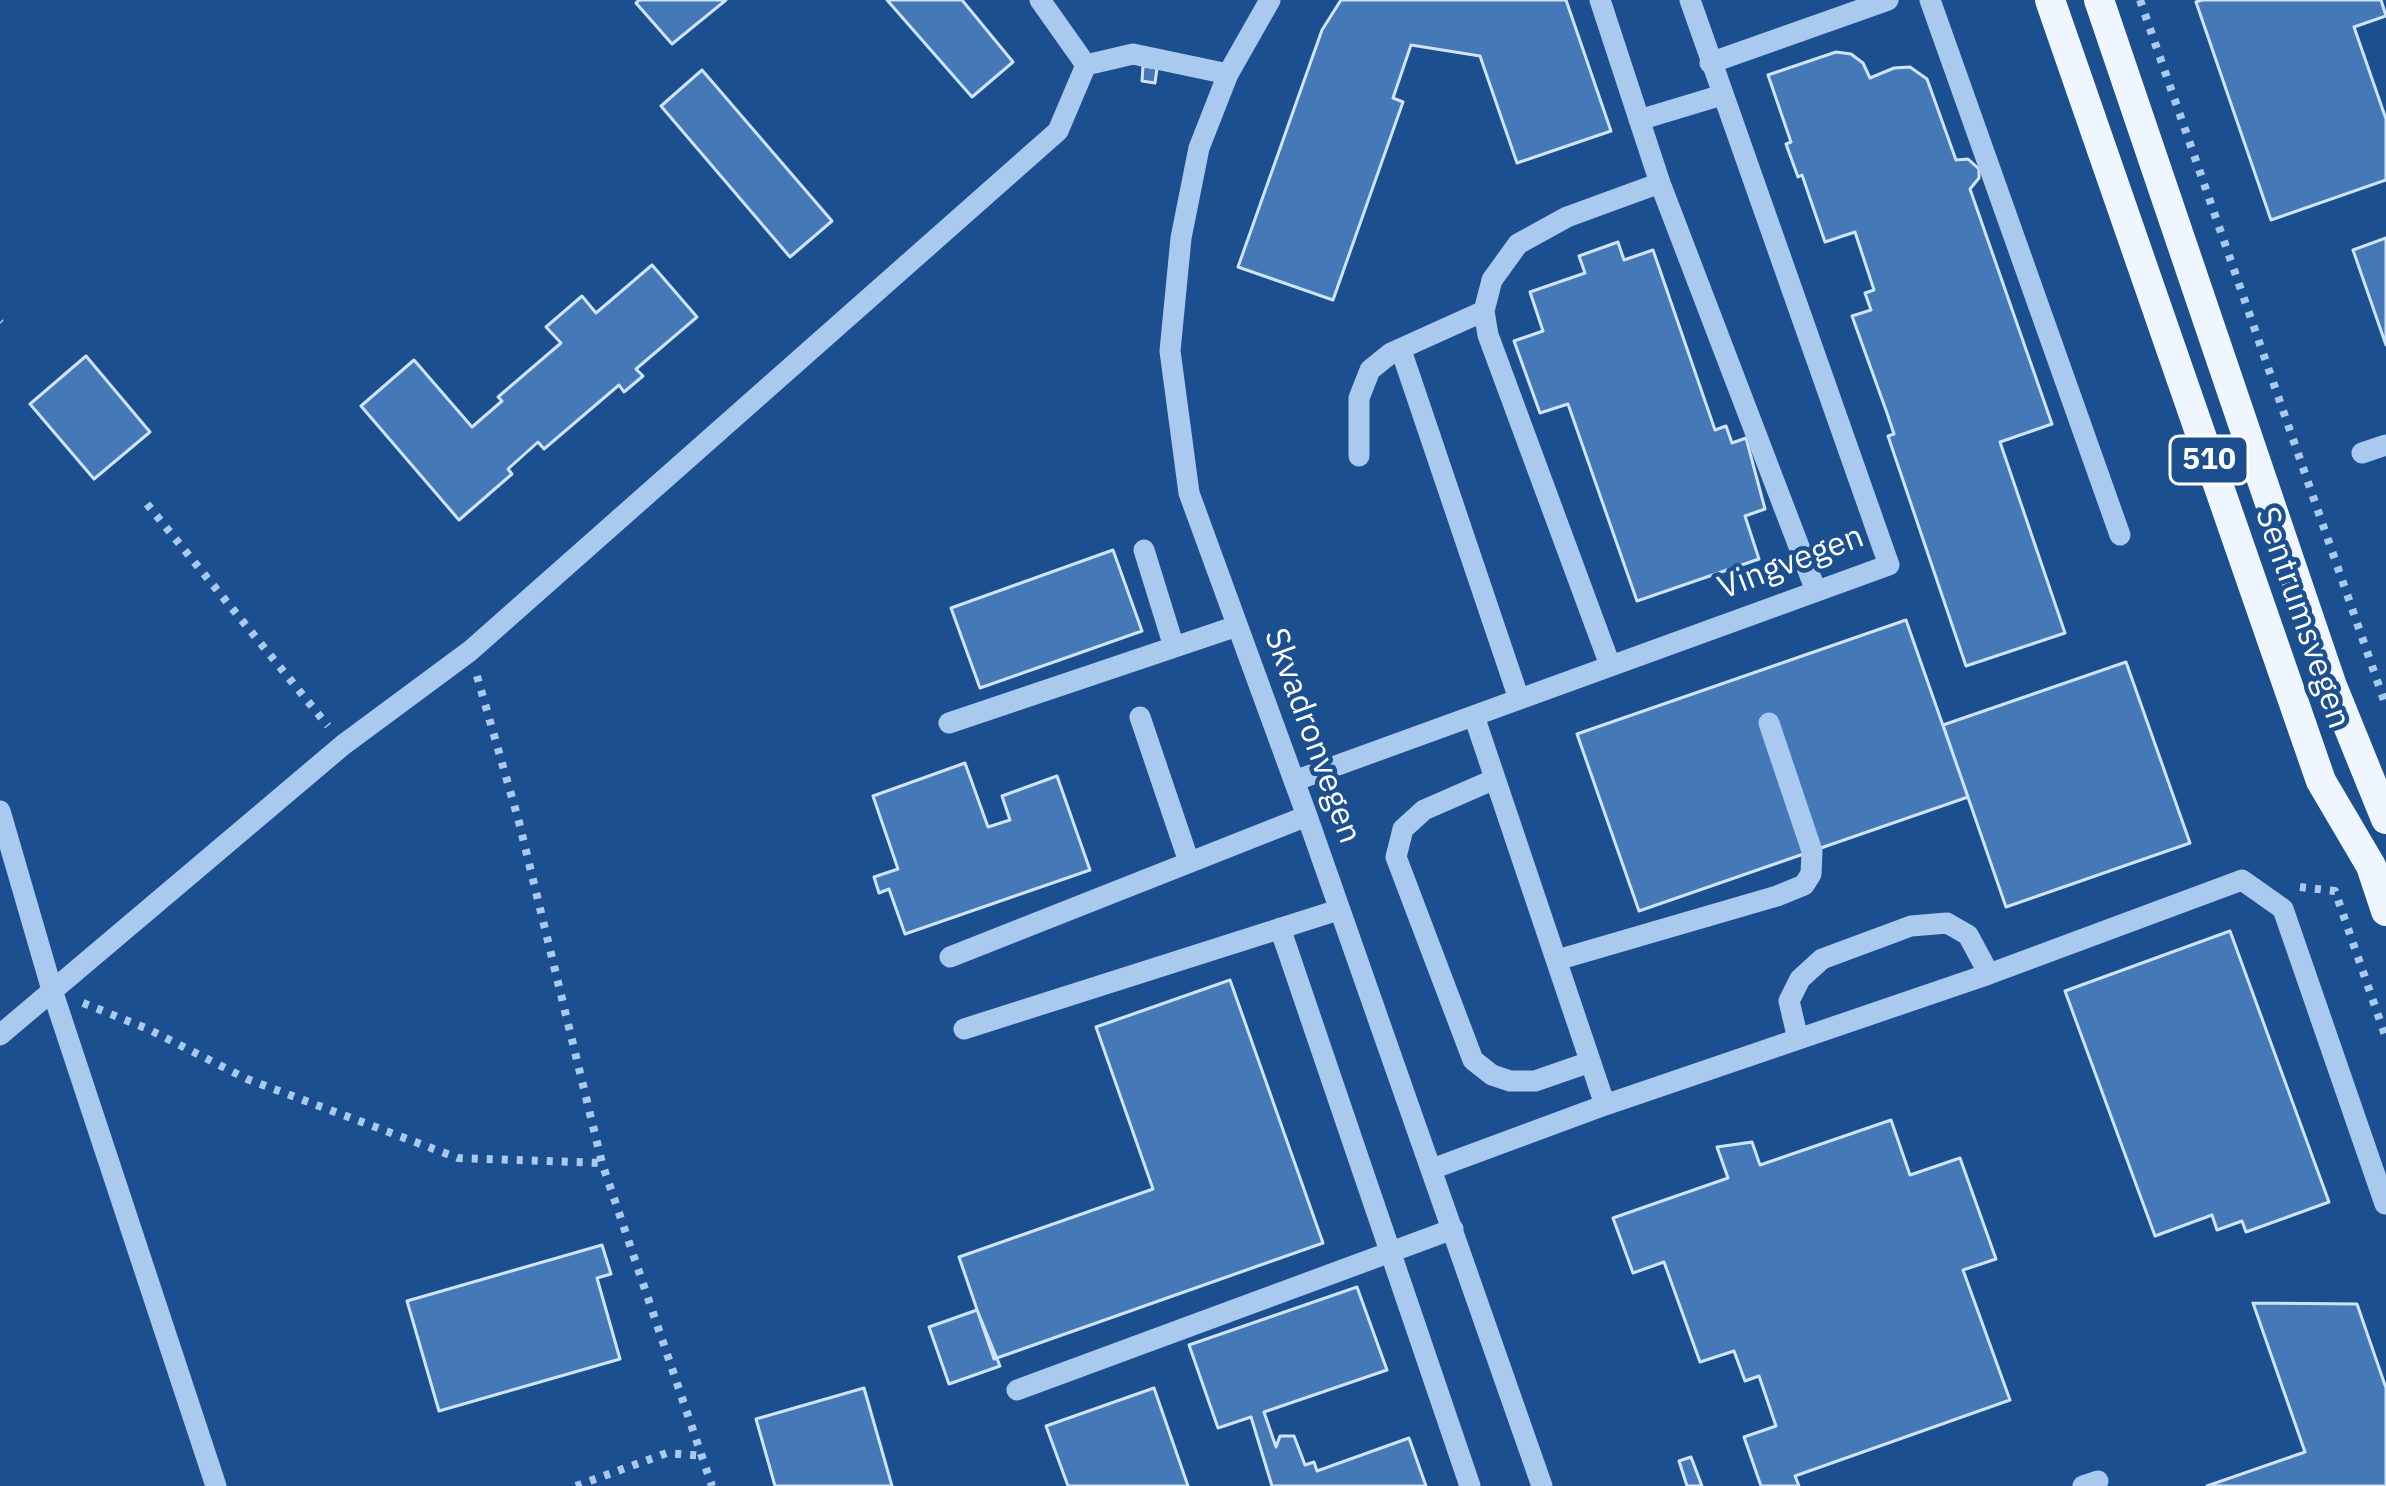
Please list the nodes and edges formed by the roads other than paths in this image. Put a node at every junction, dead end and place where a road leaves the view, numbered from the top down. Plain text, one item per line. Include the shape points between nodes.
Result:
1 (1040, 0) edge
2 (1270, 0) edge
3 (1600, 0) edge
4 (1690, 0) edge
5 (1888, 0) edge
6 (1930, 0) edge
7 (2050, 0) edge
8 (2099, 0) edge
9 (1710, 63) junction
10 (1086, 65) junction
11 (1228, 74) junction
12 (1721, 95) junction
13 (1639, 120) junction
14 (1660, 183) junction
15 (1484, 311) junction
16 (1401, 350) junction
17 (2386, 445) edge
18 (2362, 453) dead end
19 (1358, 456) dead end
20 (2120, 535) dead end
21 (1144, 550) dead end
22 (1816, 591) junction
23 (1238, 626) junction
24 (1174, 647) junction
25 (1610, 665) junction
26 (1520, 699) junction
27 (1474, 716) junction
28 (1140, 717) dead end
29 (949, 723) dead end
30 (1769, 723) dead end
31 (1496, 779) junction
32 (1294, 781) junction
33 (0, 812) edge
34 (1307, 816) junction
35 (2386, 818) edge
36 (1189, 862) junction
37 (1338, 910) junction
38 (2386, 911) edge
39 (1280, 928) junction
40 (950, 956) dead end
41 (1557, 960) junction
42 (1988, 974) junction
43 (52, 990) junction
44 (964, 1029) dead end
45 (0, 1035) edge
46 (1798, 1039) junction
47 (1590, 1062) junction
48 (1605, 1105) junction
49 (1432, 1169) junction
50 (2385, 1204) edge
51 (1453, 1229) junction
52 (1390, 1250) junction
53 (1017, 1390) dead end
54 (216, 1486) edge
55 (1470, 1486) edge
56 (1542, 1486) edge

1 - 10 street
2 - 11 street, Skvadronvegen
3 - 13 street
4 - 9 street, Vingvegen
5 - 9 street
6 - 20 street
7 - 38 main road, Sentrumsvegen / 510 via 2321,781 2371,866
8 - 35 main road, Sentrumsvegen / 510 via 2332,686
9 - 12 street, Vingvegen
10 - 11 street via 1133,54
10 - 43 street via 1058,131 470,651 343,745
11 - 23 street, Skvadronvegen via 1198,148 1170,350 1189,493
12 - 13 street
12 - 22 street, Vingvegen via 1889,565
13 - 14 street
14 - 15 street via 1518,244 1492,280
14 - 22 street
15 - 16 street
15 - 25 street
16 - 19 street via 1370,370 1359,398
16 - 26 street
17 - 18 street
21 - 24 street
22 - 25 street, Vingvegen
23 - 24 street
23 - 32 street, Skvadronvegen
24 - 29 street
25 - 26 street, Vingvegen
26 - 27 street, Vingvegen
27 - 31 street
27 - 32 street, Vingvegen
28 - 36 street
30 - 41 street via 1812,851 1804,885
31 - 41 street
31 - 47 street via 1424,810 1402,829 1396,857 1474,1060 1510,1081
32 - 34 street, Skvadronvegen
33 - 43 street
34 - 36 street
34 - 37 street, Skvadronvegen
36 - 40 street
37 - 39 street
37 - 49 street, Skvadronvegen
39 - 44 street
39 - 52 street
41 - 47 street
42 - 46 street
42 - 46 street via 1968,935 1947,923 1911,926 1822,959 1800,979 1789,1001
42 - 50 street via 2242,880 2283,909
43 - 45 street
43 - 54 street
46 - 48 street
47 - 48 street
48 - 49 street
49 - 51 street, Skvadronvegen
51 - 52 street
51 - 56 street, Skvadronvegen
52 - 53 street
52 - 55 street

